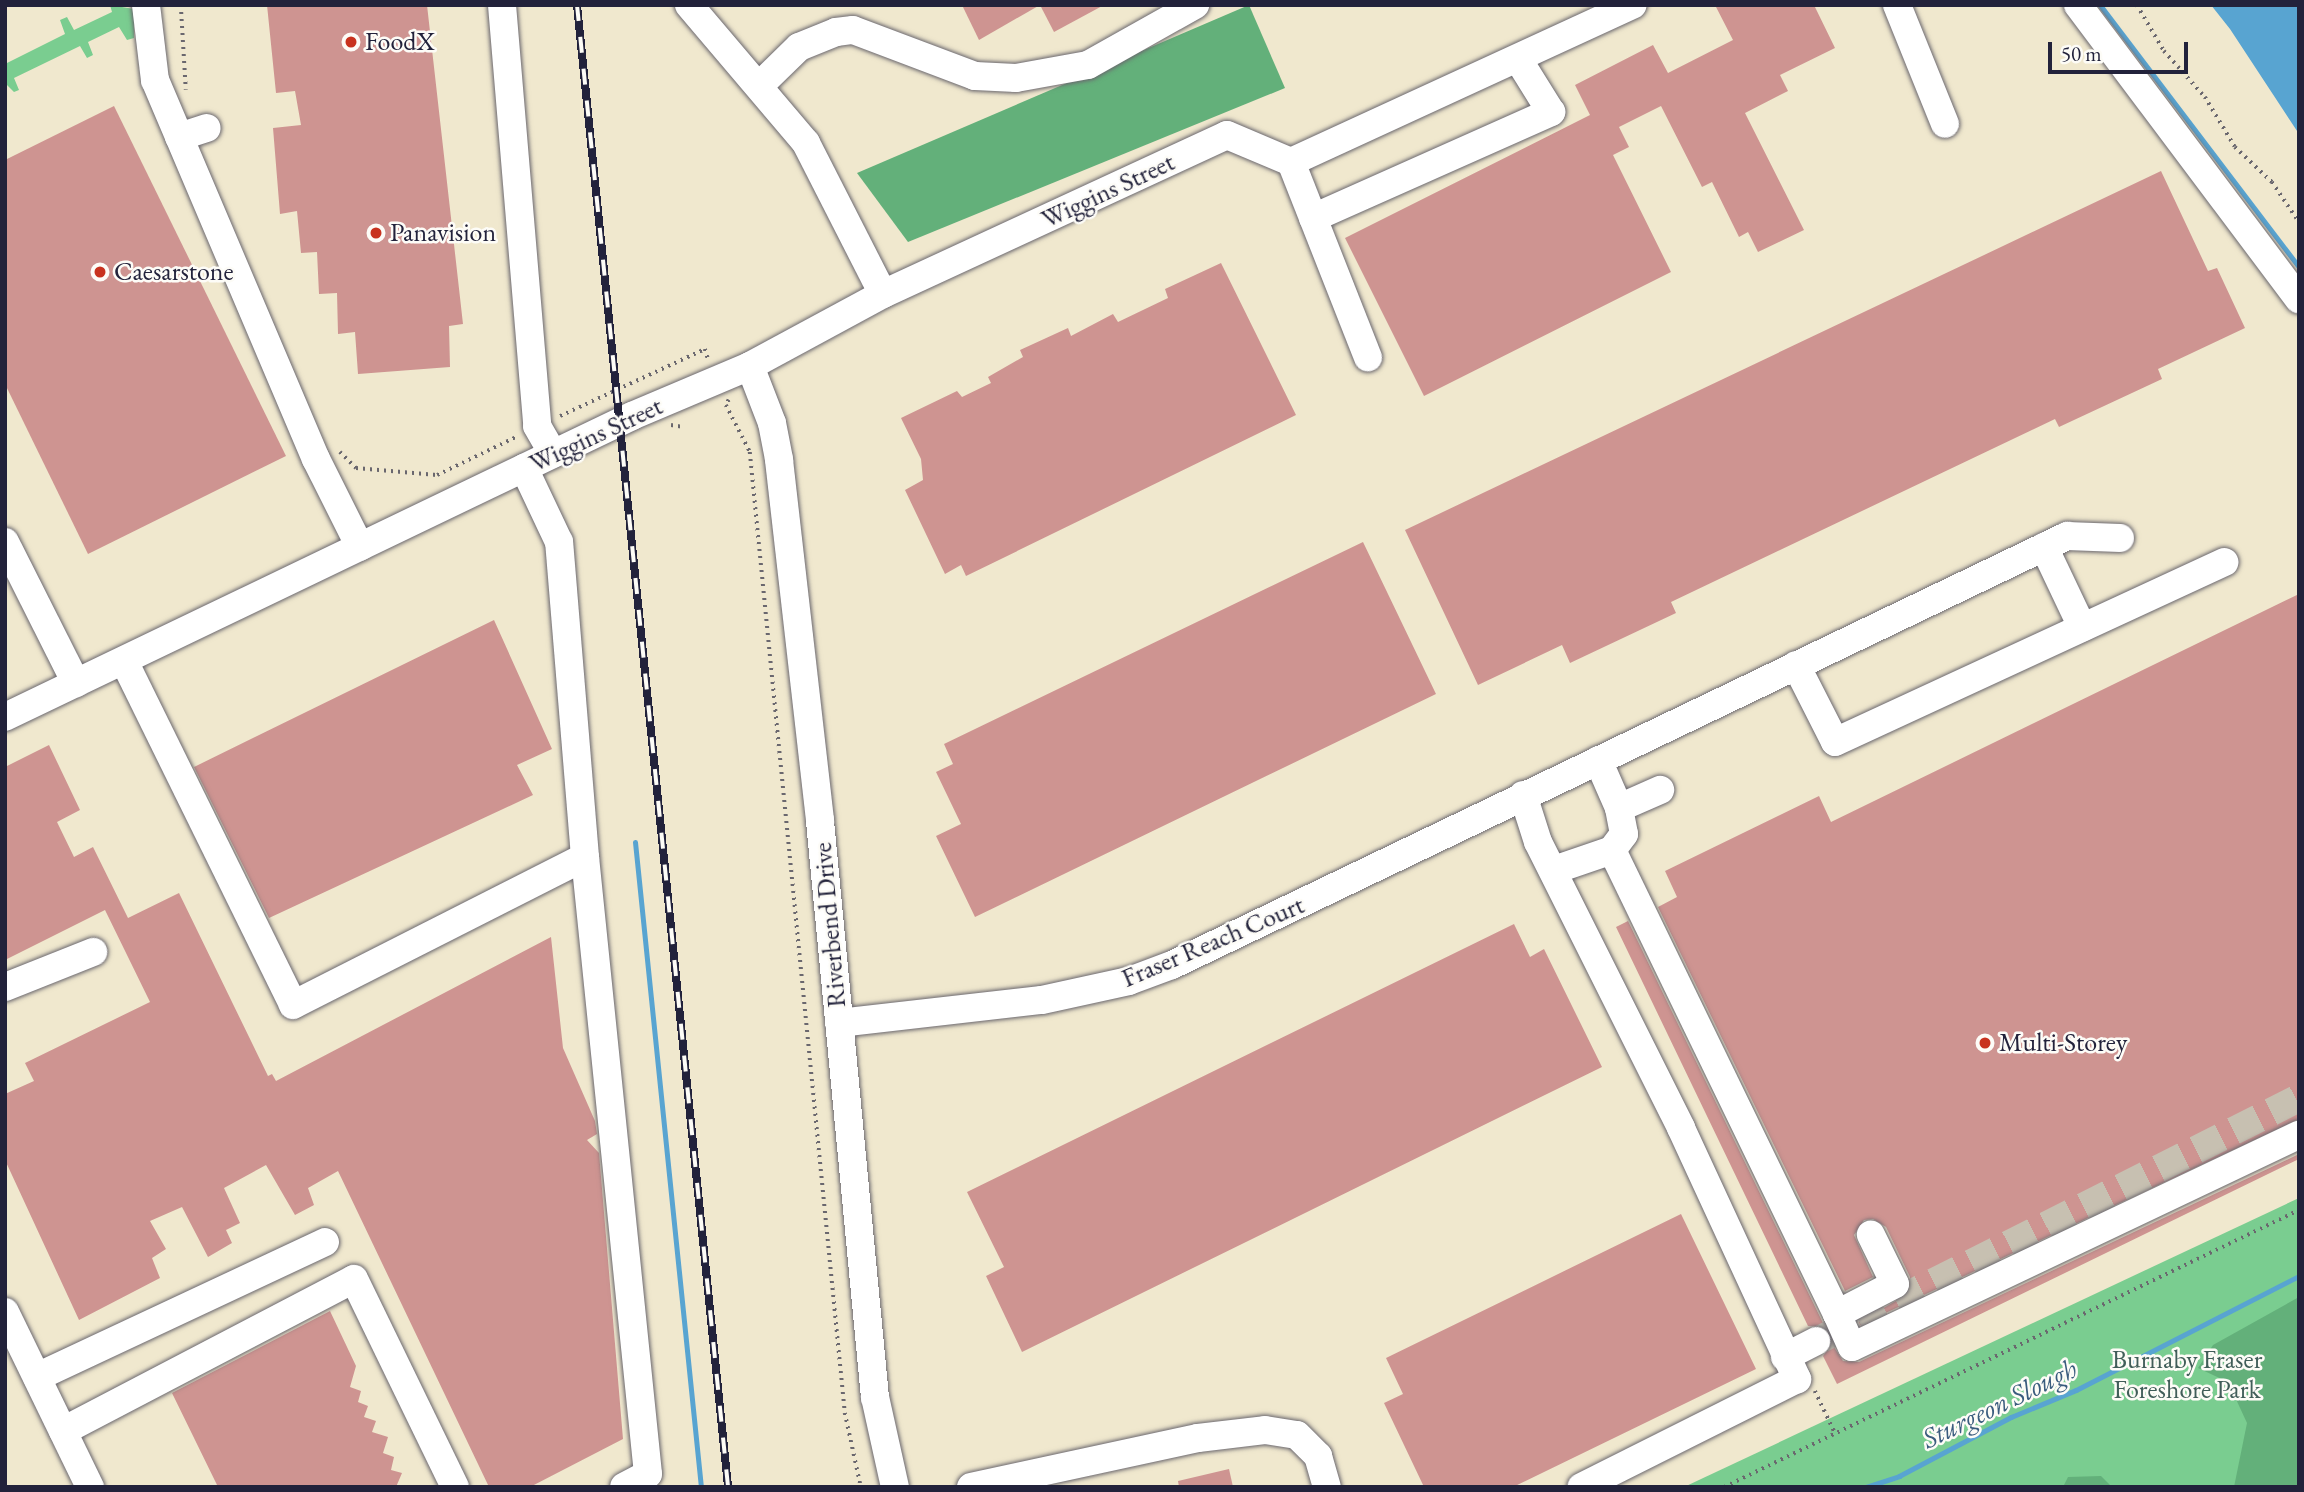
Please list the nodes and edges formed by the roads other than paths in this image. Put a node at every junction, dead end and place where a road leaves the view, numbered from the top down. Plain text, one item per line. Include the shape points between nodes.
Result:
1 (146, 5) edge
2 (502, 5) edge
3 (690, 5) edge
4 (1195, 5) edge
5 (1633, 5) edge
6 (1897, 5) edge
7 (2078, 5) edge
8 (1518, 60) junction
9 (759, 86) junction
10 (1945, 124) dead end
11 (207, 128) dead end
12 (179, 137) junction
13 (1291, 162) junction
14 (1313, 218) junction
15 (884, 294) junction
16 (2299, 299) edge
17 (1368, 357) dead end
18 (750, 366) junction
19 (553, 454) junction
20 (524, 468) junction
21 (2120, 538) dead end
22 (5, 542) edge
23 (360, 547) junction
24 (2044, 547) junction
25 (2224, 562) dead end
26 (2082, 627) junction
27 (124, 661) junction
28 (1796, 665) junction
29 (76, 683) junction
30 (5, 717) edge
31 (1598, 760) junction
32 (1660, 790) dead end
33 (1523, 795) junction
34 (1619, 808) junction
35 (1612, 850) junction
36 (585, 857) junction
37 (1554, 870) junction
38 (93, 951) dead end
39 (5, 987) edge
40 (839, 1023) junction
41 (2299, 1135) edge
42 (1871, 1235) dead end
43 (325, 1242) dead end
44 (5, 1312) edge
45 (1837, 1314) junction
46 (1816, 1341) tunnel mouth
47 (1785, 1357) junction
48 (37, 1377) junction
49 (63, 1431) junction
50 (1006, 1483) edge
51 (90, 1487) edge
52 (455, 1487) edge
53 (624, 1487) edge
54 (895, 1487) edge
55 (971, 1487) edge
56 (1327, 1487) edge
57 (1581, 1487) edge

1 - 12 street via 155,80
2 - 19 street via 537,426
3 - 9 street via 697,19
4 - 9 street via 1181,17 1088,65 1016,78 975,76 870,34 836,32 799,47
5 - 8 street
6 - 10 street
7 - 16 street
8 - 13 street
8 - 14 street via 1551,112
9 - 15 street via 806,143
11 - 12 street
12 - 23 street via 316,459
13 - 14 street
13 - 15 street, Wiggins Street via 1227,135
14 - 17 street
15 - 18 street, Wiggins Street
18 - 19 street, Wiggins Street
18 - 40 street, Riverbend Drive via 772,424 779,460
19 - 20 street, Wiggins Street
20 - 23 street, Wiggins Street
20 - 36 street via 559,542
21 - 24 street, Fraser Reach Court via 2067,536
22 - 29 street
23 - 27 street, Wiggins Street
24 - 26 street
24 - 28 street, Fraser Reach Court
25 - 26 street
26 - 28 street via 1835,742
27 - 29 street, Wiggins Street
27 - 36 street via 293,1005
28 - 31 street, Fraser Reach Court
29 - 30 street, Wiggins Street
31 - 33 street, Fraser Reach Court
31 - 34 street
32 - 34 street
33 - 37 street via 1538,842
33 - 40 street, Fraser Reach Court via 1274,918 1129,981 1042,1000
34 - 35 street via 1624,834
35 - 37 street
35 - 45 street
36 - 53 street via 648,1474
37 - 47 street via 1681,1128
38 - 39 street
40 - 54 street, Riverbend Drive via 875,1397
41 - 45 street via 1852,1347
42 - 45 street via 1895,1284
43 - 48 street
44 - 48 street
46 - 47 street
47 - 57 street via 1797,1379
48 - 49 street
49 - 51 street
49 - 52 street via 354,1279
50 - 55 street
50 - 56 street via 1198,1438 1265,1430 1297,1435 1318,1456

